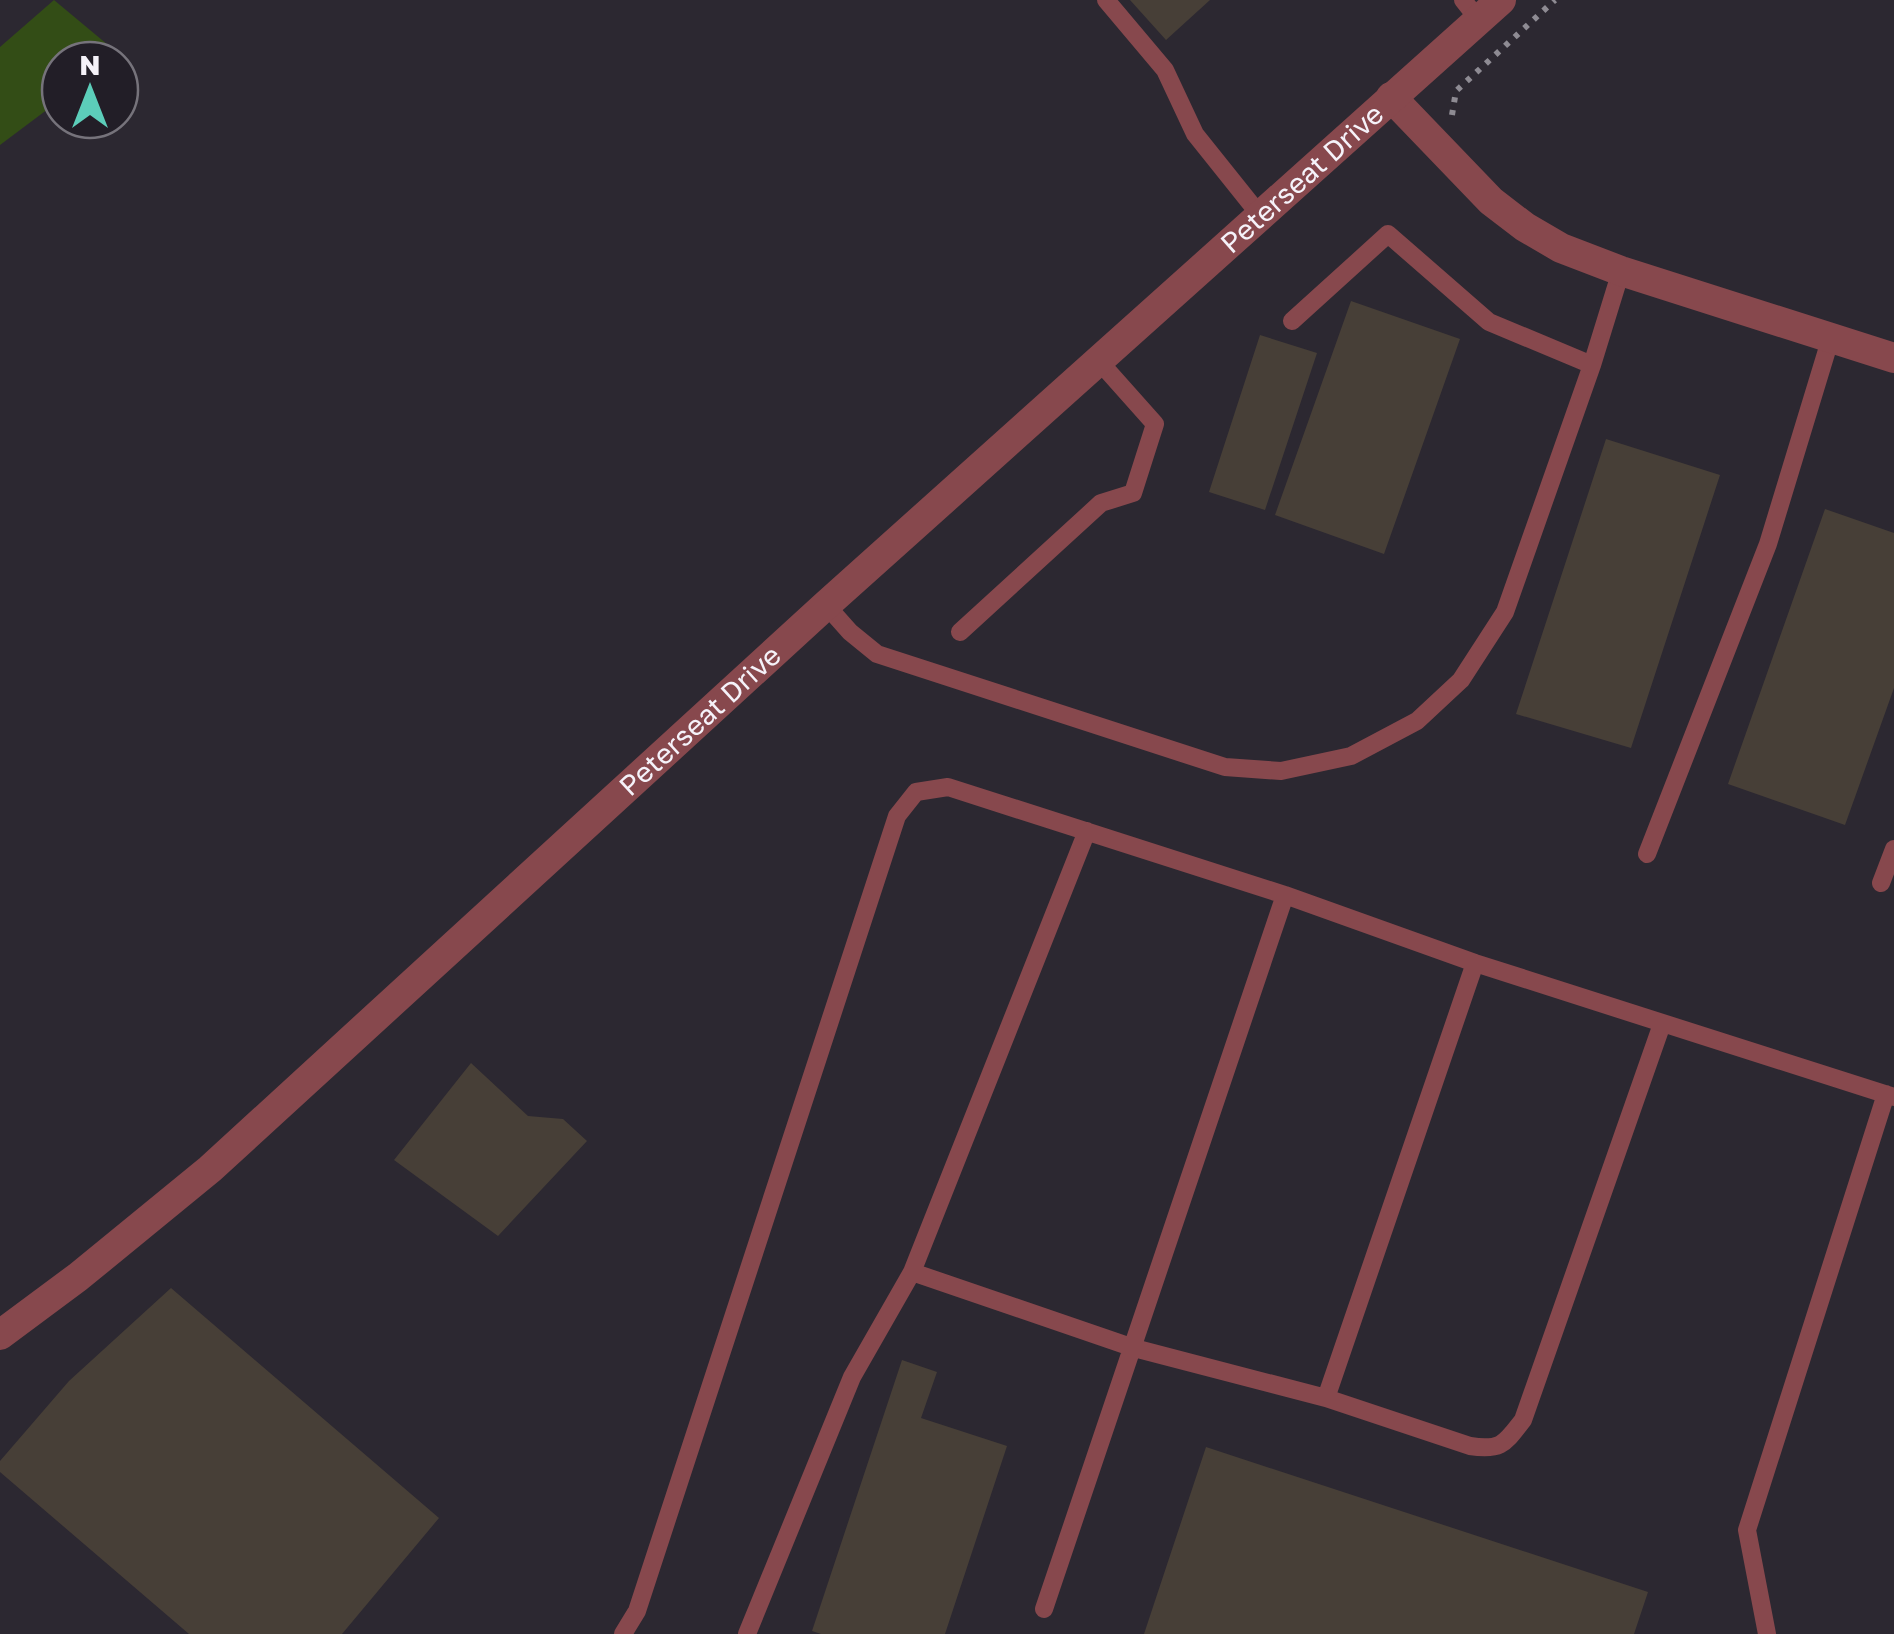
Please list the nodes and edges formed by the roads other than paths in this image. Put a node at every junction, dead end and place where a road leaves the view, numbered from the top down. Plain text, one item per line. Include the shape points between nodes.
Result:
1 (1106, 0) edge
2 (1481, 6) edge
3 (1392, 96) junction
4 (1259, 214) junction
5 (1621, 271) junction
6 (1292, 321) dead end
7 (1832, 337) junction
8 (1894, 358) edge
9 (1098, 360) junction
10 (1592, 365) junction
11 (826, 605) junction
12 (960, 632) dead end
13 (1086, 831) junction
14 (1894, 849) edge
15 (1647, 854) dead end
16 (1881, 884) dead end
17 (1285, 895) junction
18 (1475, 963) junction
19 (1662, 1024) junction
20 (1890, 1096) edge
21 (912, 1272) junction
22 (0, 1335) edge
23 (1134, 1348) junction
24 (1326, 1398) junction
25 (1044, 1609) dead end
26 (623, 1634) edge
27 (747, 1634) edge
28 (1767, 1634) edge

1 - 4 lane via 1165,70 1195,134
2 - 3 street, Peterseat Drive
3 - 4 street, Peterseat Drive
3 - 5 street, Peterseat Drive via 1491,201 1561,248
4 - 9 street, Peterseat Drive
5 - 7 street, Peterseat Drive
5 - 10 lane
6 - 10 lane via 1388,234 1490,322
7 - 8 street, Peterseat Drive
7 - 15 lane via 1768,544
9 - 11 street, Peterseat Drive
9 - 12 lane via 1155,424 1132,494 1101,503
10 - 11 lane via 1505,612 1461,680 1417,721 1350,756 1281,772 1225,768 877,654
11 - 22 street, Peterseat Drive via 210,1169
13 - 17 lane
13 - 21 lane
13 - 26 lane via 948,787 916,792 897,816 637,1610
14 - 16 lane
17 - 18 lane
17 - 23 lane
18 - 19 lane
18 - 24 lane
19 - 20 lane
19 - 24 lane via 1523,1420 1504,1444 1470,1446
20 - 28 lane via 1747,1530
21 - 23 lane
21 - 27 lane via 852,1377
23 - 24 lane
23 - 25 lane

